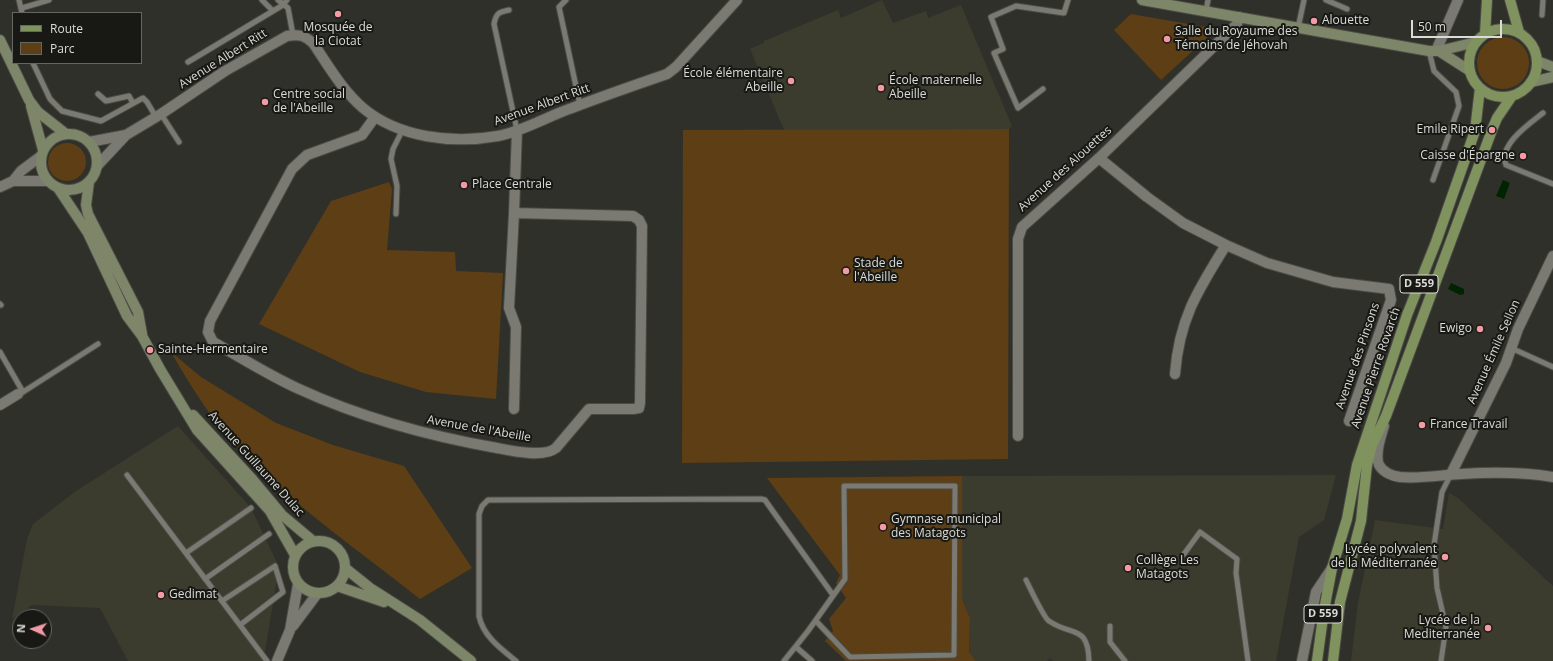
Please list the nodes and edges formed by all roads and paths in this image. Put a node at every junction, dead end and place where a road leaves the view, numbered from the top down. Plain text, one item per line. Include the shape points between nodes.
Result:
1 (19, 0) edge
2 (49, 0) edge
3 (262, 0) edge
4 (278, 0) edge
5 (287, 0) edge
6 (566, 0) edge
7 (737, 0) edge
8 (1068, 0) edge
9 (1142, 0) edge
10 (1208, 0) edge
11 (1304, 0) edge
12 (1326, 0) edge
13 (1458, 0) edge
14 (1487, 0) edge
15 (1510, 0) edge
16 (1543, 0) edge
17 (40, 2) edge
18 (283, 5) junction
19 (1347, 9) dead end
20 (509, 10) dead end
21 (22, 11) edge
22 (273, 11) junction
23 (1206, 11) junction
24 (1542, 15) dead end
25 (1238, 17) junction
26 (1298, 28) junction
27 (1519, 32) junction
28 (1485, 34) junction
29 (293, 35) junction
30 (0, 40) edge
31 (1476, 42) junction
32 (1435, 51) junction
33 (1537, 61) junction
34 (188, 62) dead end
35 (33, 64) edge
36 (1553, 67) edge
37 (1470, 71) junction
38 (1553, 77) edge
39 (1531, 82) junction
40 (1480, 88) junction
41 (1043, 89) dead end
42 (98, 94) dead end
43 (1512, 96) junction
44 (29, 100) junction
45 (133, 103) junction
46 (580, 105) junction
47 (1543, 113) dead end
48 (159, 115) junction
49 (375, 117) junction
50 (517, 130) junction
51 (402, 131) junction
52 (66, 134) junction
53 (126, 135) junction
54 (89, 142) junction
55 (179, 142) dead end
56 (42, 153) junction
57 (1099, 158) junction
58 (97, 166) junction
59 (1432, 180) dead end
60 (13, 181) junction
61 (48, 181) junction
62 (89, 182) junction
63 (1553, 184) edge
64 (0, 187) edge
65 (58, 188) junction
66 (514, 213) junction
67 (396, 214) dead end
68 (1226, 245) junction
69 (1553, 256) edge
70 (142, 336) junction
71 (98, 344) dead end
72 (1511, 348) junction
73 (0, 352) edge
74 (1553, 367) edge
75 (1175, 374) dead end
76 (21, 393) junction
77 (181, 403) junction
78 (0, 405) edge
79 (514, 409) dead end
80 (1386, 416) junction
81 (1349, 420) dead end
82 (1018, 436) dead end
83 (1451, 474) junction
84 (127, 475) dead end
85 (1553, 476) edge
86 (251, 508) dead end
87 (269, 534) dead end
88 (313, 541) junction
89 (186, 553) junction
90 (1184, 554) dead end
91 (295, 555) junction
92 (345, 568) junction
93 (1332, 568) junction
94 (205, 579) junction
95 (1026, 580) dead end
96 (298, 584) junction
97 (337, 586) junction
98 (317, 594) junction
99 (833, 595) junction
100 (222, 601) junction
101 (399, 607) junction
102 (816, 621) junction
103 (240, 625) junction
104 (1110, 626) dead end
105 (290, 630) junction
106 (796, 647) junction
107 (267, 661) edge
108 (277, 661) edge
109 (470, 661) edge
110 (516, 661) edge
111 (784, 661) edge
112 (812, 661) edge
113 (1089, 661) edge
114 (1125, 661) edge
115 (1248, 661) edge
116 (1302, 661) edge
117 (1317, 661) edge
118 (1332, 661) edge
119 (1441, 661) edge

1 - 21 lane
2 - 17 lane
3 - 22 lane
4 - 18 lane
5 - 18 lane
6 - 46 lane via 559,7
7 - 46 street, Avenue Albert Ritt via 667,74
8 - 41 lane via 1064,13 1016,6 991,17 1003,49 994,53 1018,108
9 - 23 main road
10 - 23 lane
11 - 26 lane
12 - 19 lane
13 - 32 street
14 - 28 main road
15 - 27 main road
16 - 24 lane
17 - 21 lane
18 - 22 lane
18 - 29 lane via 288,8
20 - 50 lane via 498,13 494,24
22 - 34 lane
23 - 25 main road
25 - 26 main road
25 - 57 street, Avenue des Alouettes via 1237,24
26 - 32 main road
27 - 28 main road via 1502,28
27 - 33 main road via 1528,40
28 - 31 main road
29 - 48 street, Avenue Albert Ritt via 281,38 225,71
29 - 49 street, Avenue Albert Ritt via 306,37 313,43 352,98
30 - 44 main road
31 - 32 main road
31 - 37 main road via 1469,61
32 - 37 main road
32 - 59 lane via 1434,71 1456,92 1459,106
33 - 36 main road
33 - 39 main road
35 - 45 lane via 50,99 62,111 101,121
37 - 40 main road
38 - 39 main road
39 - 43 main road
40 - 43 main road via 1495,96
40 - 93 main road, Avenue Pierre Rovarch / D 559 via 1475,130 1377,402 1357,465 1346,519
42 - 45 lane via 106,101 129,96
43 - 80 main road, Avenue Pierre Rovarch / D 559 via 1492,130
44 - 52 main road via 42,116
44 - 56 main road
45 - 48 lane via 143,98
46 - 50 street, Avenue Albert Ritt
47 - 63 lane via 1517,135 1505,152 1504,160 1506,165
48 - 53 street, Avenue Albert Ritt
48 - 55 lane
49 - 51 street, Avenue Albert Ritt
49 - 66 street, Avenue de l'Abeille via 362,135 307,155 292,169 210,321 208,332 213,342 298,389 372,418 445,439 508,450 551,452 589,409 639,408 642,226 633,216
50 - 51 street, Avenue Albert Ritt via 499,136 471,138
50 - 66 street
51 - 67 lane via 391,159 397,186
52 - 54 main road via 78,135
52 - 56 main road via 52,139
53 - 54 street, Avenue Albert Ritt
53 - 58 street, Avenue Albert Ritt
54 - 58 main road
56 - 60 street
56 - 61 main road via 41,169
57 - 68 street, Avenue des Pinsons via 1183,223
57 - 82 street, Avenue des Alouettes via 1022,227 1018,239
58 - 62 main road
60 - 61 street
60 - 64 street
61 - 65 main road
62 - 65 main road via 80,188
62 - 70 main road, Avenue Guillaume Dulac via 86,205 88,214 138,312
65 - 70 main road, Avenue Guillaume Dulac via 88,233 127,316
66 - 79 street via 509,308 516,327
68 - 75 street via 1186,315 1177,351
68 - 81 street, Avenue des Pinsons via 1267,262 1334,282 1389,289 1391,300
69 - 72 street, Avenue Émile Sellon
70 - 77 main road, Avenue Guillaume Dulac
71 - 76 lane
72 - 74 lane
72 - 83 street, Avenue Émile Sellon
73 - 76 lane
76 - 78 street
77 - 88 main road, Avenue Guillaume Dulac via 282,515
77 - 91 main road, Avenue Guillaume Dulac via 198,430 270,511
80 - 83 street via 1378,458 1384,470 1400,477 1443,477
80 - 118 main road, Avenue Pierre Rovarch / D 559 via 1372,446 1367,465 1361,521 1340,602
83 - 85 street
83 - 119 lane via 1442,492 1434,545 1437,588 1446,628
84 - 89 lane
86 - 89 lane
87 - 94 lane
88 - 91 main road via 305,544
88 - 92 main road via 325,541 336,546 343,556
89 - 94 lane
90 - 115 lane via 1200,532 1237,559 1236,573
91 - 96 main road via 292,570
92 - 97 main road via 343,578
92 - 101 main road
93 - 116 street via 1316,592
93 - 117 main road, Avenue Pierre Rovarch / D 559
94 - 100 lane
95 - 113 lane via 1048,621 1082,635 1089,646
96 - 98 main road
96 - 105 street
97 - 98 main road
97 - 101 main road
98 - 105 street
99 - 102 lane
99 - 102 lane via 845,579 844,486 955,486 954,654 850,657
99 - 110 lane via 765,500 488,500 479,514 479,616 496,646
100 - 103 lane
100 - 103 lane via 275,566 283,592
101 - 109 main road via 420,620
102 - 106 lane
103 - 107 lane
104 - 114 lane via 1110,642
105 - 108 street
106 - 111 lane
106 - 112 lane

